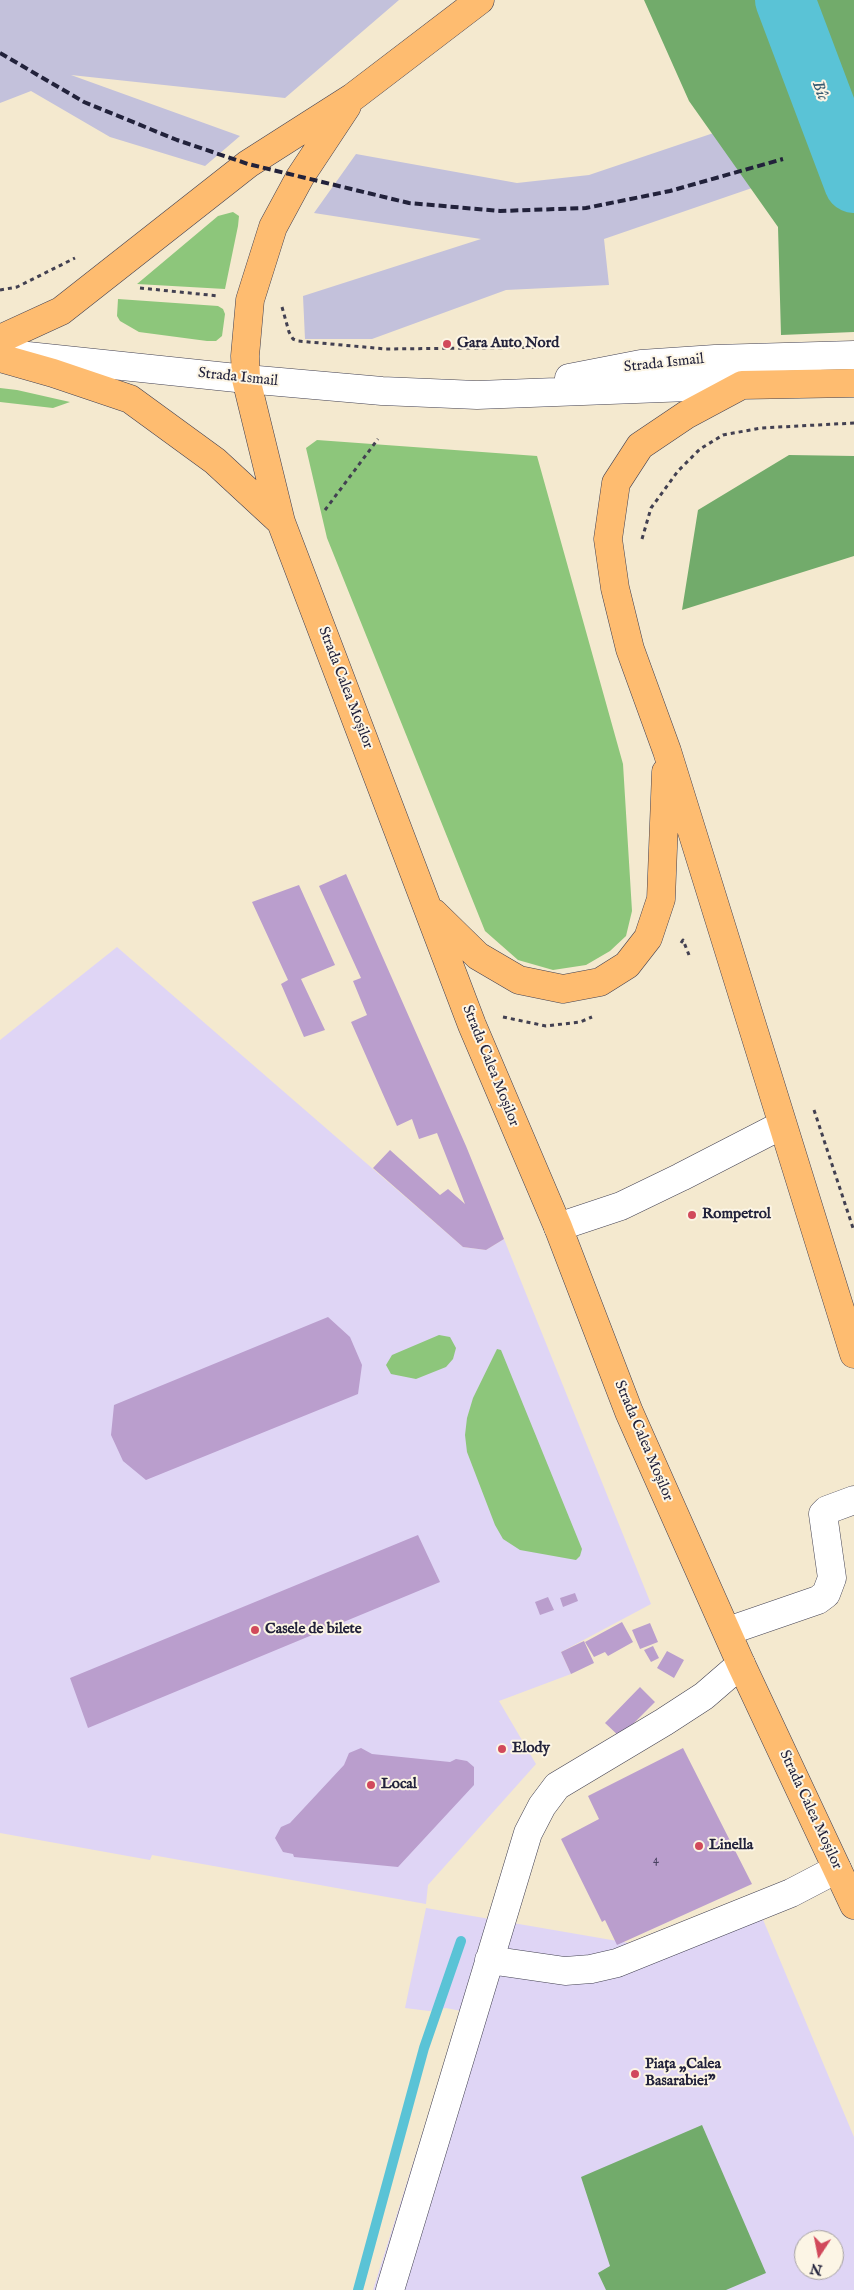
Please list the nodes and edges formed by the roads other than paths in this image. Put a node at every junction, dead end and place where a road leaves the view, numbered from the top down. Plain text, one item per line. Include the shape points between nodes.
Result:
1 (480, 0) edge
2 (353, 97) junction
3 (0, 339) edge
4 (0, 353) edge
5 (854, 355) edge
6 (0, 358) edge
7 (246, 379) junction
8 (854, 382) edge
9 (742, 385) junction
10 (477, 395) junction
11 (281, 522) junction
12 (667, 751) junction
13 (429, 908) junction
14 (782, 1125) junction
15 (558, 1227) junction
16 (854, 1354) edge
17 (854, 1500) edge
18 (728, 1631) junction
19 (742, 1664) junction
20 (838, 1869) junction
21 (854, 1904) edge
22 (490, 1960) junction
23 (390, 2290) edge

1 - 2 main road
2 - 3 main road via 248,164 61,311
2 - 7 main road via 300,177 273,227 250,300
4 - 7 lane, Strada Ismail
5 - 10 lane, Strada Ismail via 641,364
6 - 11 main road, Strada Calea Moșilor via 130,399 215,461
7 - 10 lane, Strada Ismail
7 - 11 main road
8 - 9 main road, Strada Ismail
9 - 10 lane, Strada Ismail
9 - 12 main road via 686,415 640,446 616,483 608,539 615,588 630,649
11 - 13 main road, Strada Calea Moșilor
12 - 13 main road via 661,899 648,938 627,965 600,982 563,989 519,980 478,956
12 - 14 main road
13 - 15 main road, Strada Calea Moșilor via 472,1025
14 - 15 lane via 621,1206
14 - 16 main road
15 - 18 main road, Strada Calea Moșilor via 629,1412
17 - 18 lane via 824,1514 822,1521 832,1578 826,1594 818,1600
18 - 19 main road, Strada Calea Moșilor
19 - 20 main road, Strada Calea Moșilor
19 - 22 lane via 704,1696 556,1786 528,1833
20 - 21 main road, Strada Calea Moșilor
20 - 22 lane via 791,1893 617,1963 564,1972
22 - 23 lane

